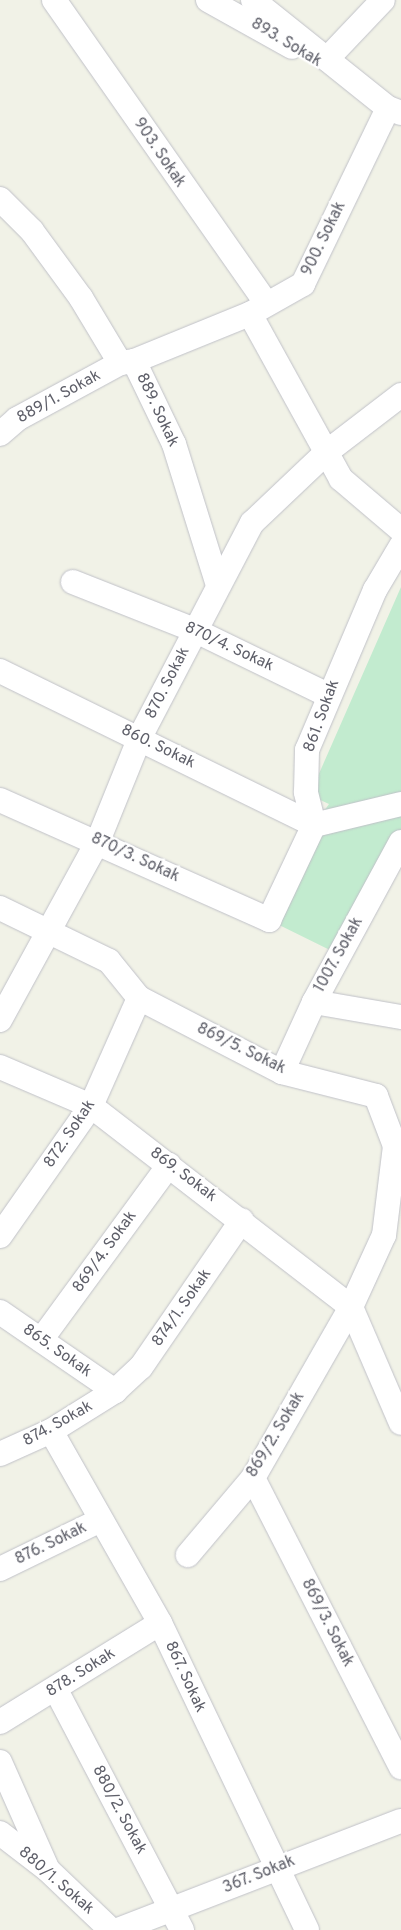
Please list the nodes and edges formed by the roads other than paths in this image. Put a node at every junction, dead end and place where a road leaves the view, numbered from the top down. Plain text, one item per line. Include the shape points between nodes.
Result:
1 (54, 0) edge
2 (208, 0) edge
3 (253, 0) edge
4 (383, 0) edge
5 (328, 59) junction
6 (363, 88) junction
7 (394, 110) edge
8 (0, 199) edge
9 (258, 309) junction
10 (127, 362) junction
11 (401, 395) edge
12 (0, 434) edge
13 (328, 451) junction
14 (400, 544) edge
15 (73, 582) dead end
16 (217, 582) junction
17 (194, 630) junction
18 (0, 671) edge
19 (328, 695) junction
20 (140, 737) junction
21 (0, 800) edge
22 (401, 804) edge
23 (314, 825) junction
24 (98, 841) junction
25 (401, 842) edge
26 (0, 908) edge
27 (52, 931) junction
28 (139, 998) junction
29 (314, 1002) junction
30 (401, 1017) edge
31 (0, 1020) edge
32 (0, 1067) edge
33 (282, 1072) junction
34 (91, 1106) junction
35 (169, 1165) junction
36 (242, 1220) junction
37 (393, 1233) edge
38 (0, 1236) edge
39 (351, 1307) junction
40 (0, 1312) edge
41 (41, 1340) junction
42 (115, 1391) junction
43 (401, 1423) edge
44 (51, 1430) junction
45 (0, 1454) edge
46 (253, 1478) junction
47 (101, 1520) junction
48 (188, 1555) dead end
49 (0, 1569) edge
50 (160, 1623) junction
51 (56, 1690) junction
52 (0, 1722) edge
53 (0, 1762) edge
54 (401, 1768) edge
55 (401, 1820) edge
56 (0, 1833) edge
57 (275, 1869) junction
58 (48, 1870) junction
59 (177, 1920) edge
60 (111, 1930) edge
61 (118, 1930) edge
62 (307, 1930) edge

1 - 9 street, 903. Sokak
2 - 6 street, 893. Sokak
3 - 5 street, 893. Sokak
4 - 5 street
5 - 6 street, 893. Sokak
6 - 7 street, 893. Sokak
7 - 9 street, 900. Sokak via 303,284
8 - 10 street, 889. Sokak via 32,232
9 - 10 street, 900. Sokak
9 - 13 street, 903. Sokak
10 - 12 street, 889/1. Sokak via 17,419
10 - 16 street, 889. Sokak via 174,444
11 - 13 street, 870. Sokak
13 - 14 street, 903. Sokak via 341,479
13 - 16 street, 870. Sokak via 252,523
14 - 19 street, 861. Sokak
15 - 17 street, 870/4. Sokak
16 - 17 street, 870. Sokak
17 - 19 street, 870/4. Sokak
17 - 20 street, 870. Sokak
18 - 20 street, 860. Sokak
19 - 23 street, 861. Sokak via 307,750 306,792
20 - 23 street, 860. Sokak
20 - 24 street, 870. Sokak
21 - 24 street, 870/3. Sokak
22 - 23 street
23 - 24 street, 870/3. Sokak via 269,920
24 - 27 street, 870. Sokak
25 - 29 street, 1007. Sokak
26 - 27 street, 869/5. Sokak
27 - 28 street, 869/5. Sokak via 109,961
27 - 31 street, 870. Sokak
28 - 33 street, 869/5. Sokak
28 - 34 street, 872. Sokak
29 - 30 street
29 - 33 street, 1007. Sokak
32 - 34 street, 869. Sokak
33 - 37 street, 869/5. Sokak via 376,1096 395,1146
34 - 35 street, 869. Sokak
34 - 38 street, 872. Sokak
35 - 36 street, 869. Sokak
35 - 41 street, 869/4. Sokak
36 - 39 street, 869. Sokak
36 - 42 street, 874/1. Sokak via 141,1367
37 - 39 street, 869/5. Sokak
39 - 43 street
39 - 46 street, 869/2. Sokak
40 - 41 street, 865. Sokak
41 - 42 street, 865. Sokak
42 - 44 street, 874. Sokak
44 - 45 street, 874. Sokak
44 - 47 street, 867. Sokak
46 - 48 street, 869/2. Sokak
46 - 54 street, 869/3. Sokak
47 - 49 street, 876. Sokak
47 - 50 street, 867. Sokak
50 - 51 street, 878. Sokak
50 - 57 street, 867. Sokak
51 - 52 street, 878. Sokak
51 - 59 street, 880/2. Sokak
53 - 58 street
55 - 57 street, 367. Sokak
56 - 58 street, 880/1. Sokak
57 - 59 street, 367. Sokak
57 - 62 street, 867. Sokak
58 - 60 street, 880/1. Sokak
59 - 61 street, 367. Sokak

